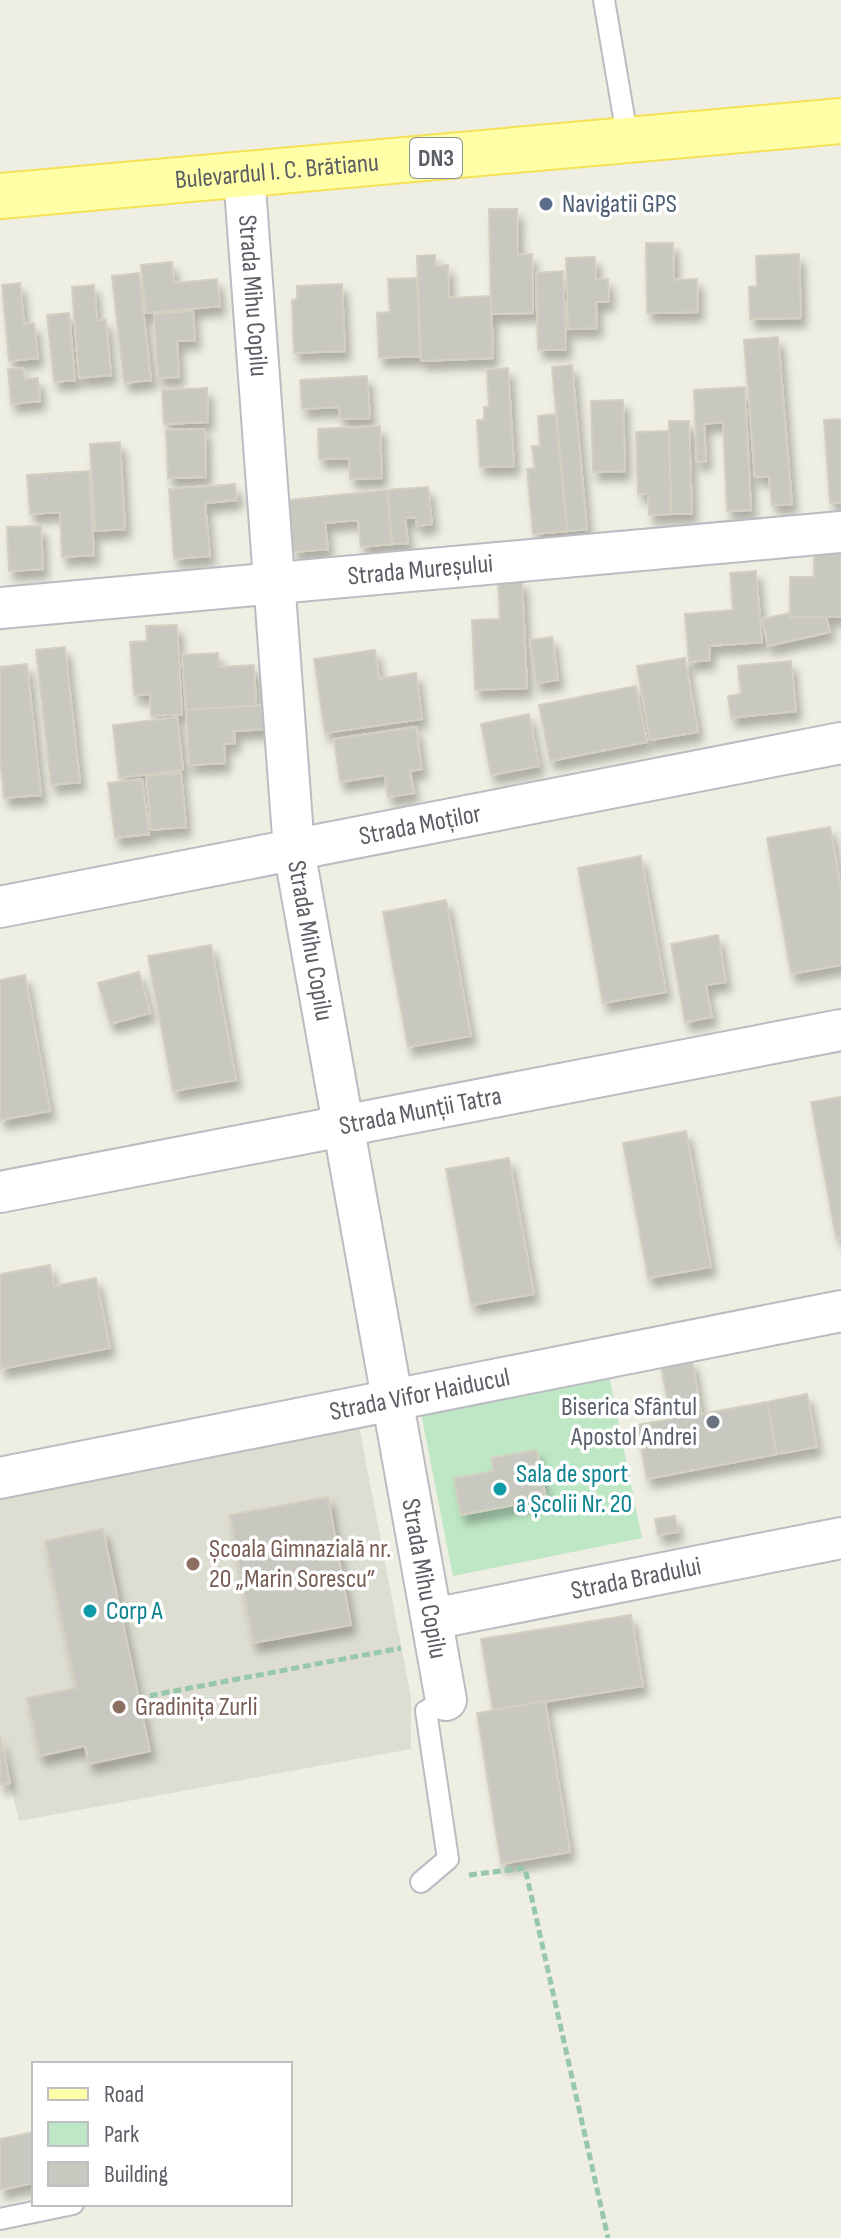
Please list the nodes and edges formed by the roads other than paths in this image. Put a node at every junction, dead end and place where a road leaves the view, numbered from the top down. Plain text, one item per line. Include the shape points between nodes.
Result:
1 (604, 0) edge
2 (841, 121) edge
3 (628, 141) junction
4 (244, 174) junction
5 (0, 196) edge
6 (841, 532) edge
7 (274, 583) junction
8 (0, 608) edge
9 (841, 743) edge
10 (294, 850) junction
11 (0, 907) edge
12 (841, 1030) edge
13 (343, 1126) junction
14 (0, 1192) edge
15 (841, 1311) edge
16 (392, 1399) junction
17 (0, 1478) edge
18 (841, 1538) edge
19 (434, 1630) junction
20 (446, 1700) joint
21 (421, 1882) dead end
22 (63, 2206) edge
23 (0, 2219) edge

1 - 3 lane
2 - 3 main road, Bulevardul I. C. Brătianu / DN3
3 - 4 main road, Bulevardul I. C. Brătianu / DN3
4 - 5 main road, Bulevardul I. C. Brătianu / DN3
4 - 7 street, Strada Mihu Copilu
6 - 7 street, Strada Mureșului
7 - 8 street, Strada Mureșului
7 - 10 street, Strada Mihu Copilu
9 - 10 street, Strada Moților
10 - 11 street, Strada Moților
10 - 13 street, Strada Mihu Copilu
12 - 13 street, Strada Munții Tatra
13 - 14 street, Strada Munții Tatra
13 - 16 street, Strada Mihu Copilu
15 - 16 street, Strada Vifor Haiducul
16 - 17 street, Strada Vifor Haiducul
16 - 19 street, Strada Mihu Copilu
18 - 19 street, Strada Bradului
19 - 20 street, Strada Mihu Copilu
20 - 21 lane via 426,1711 448,1859
22 - 23 lane

